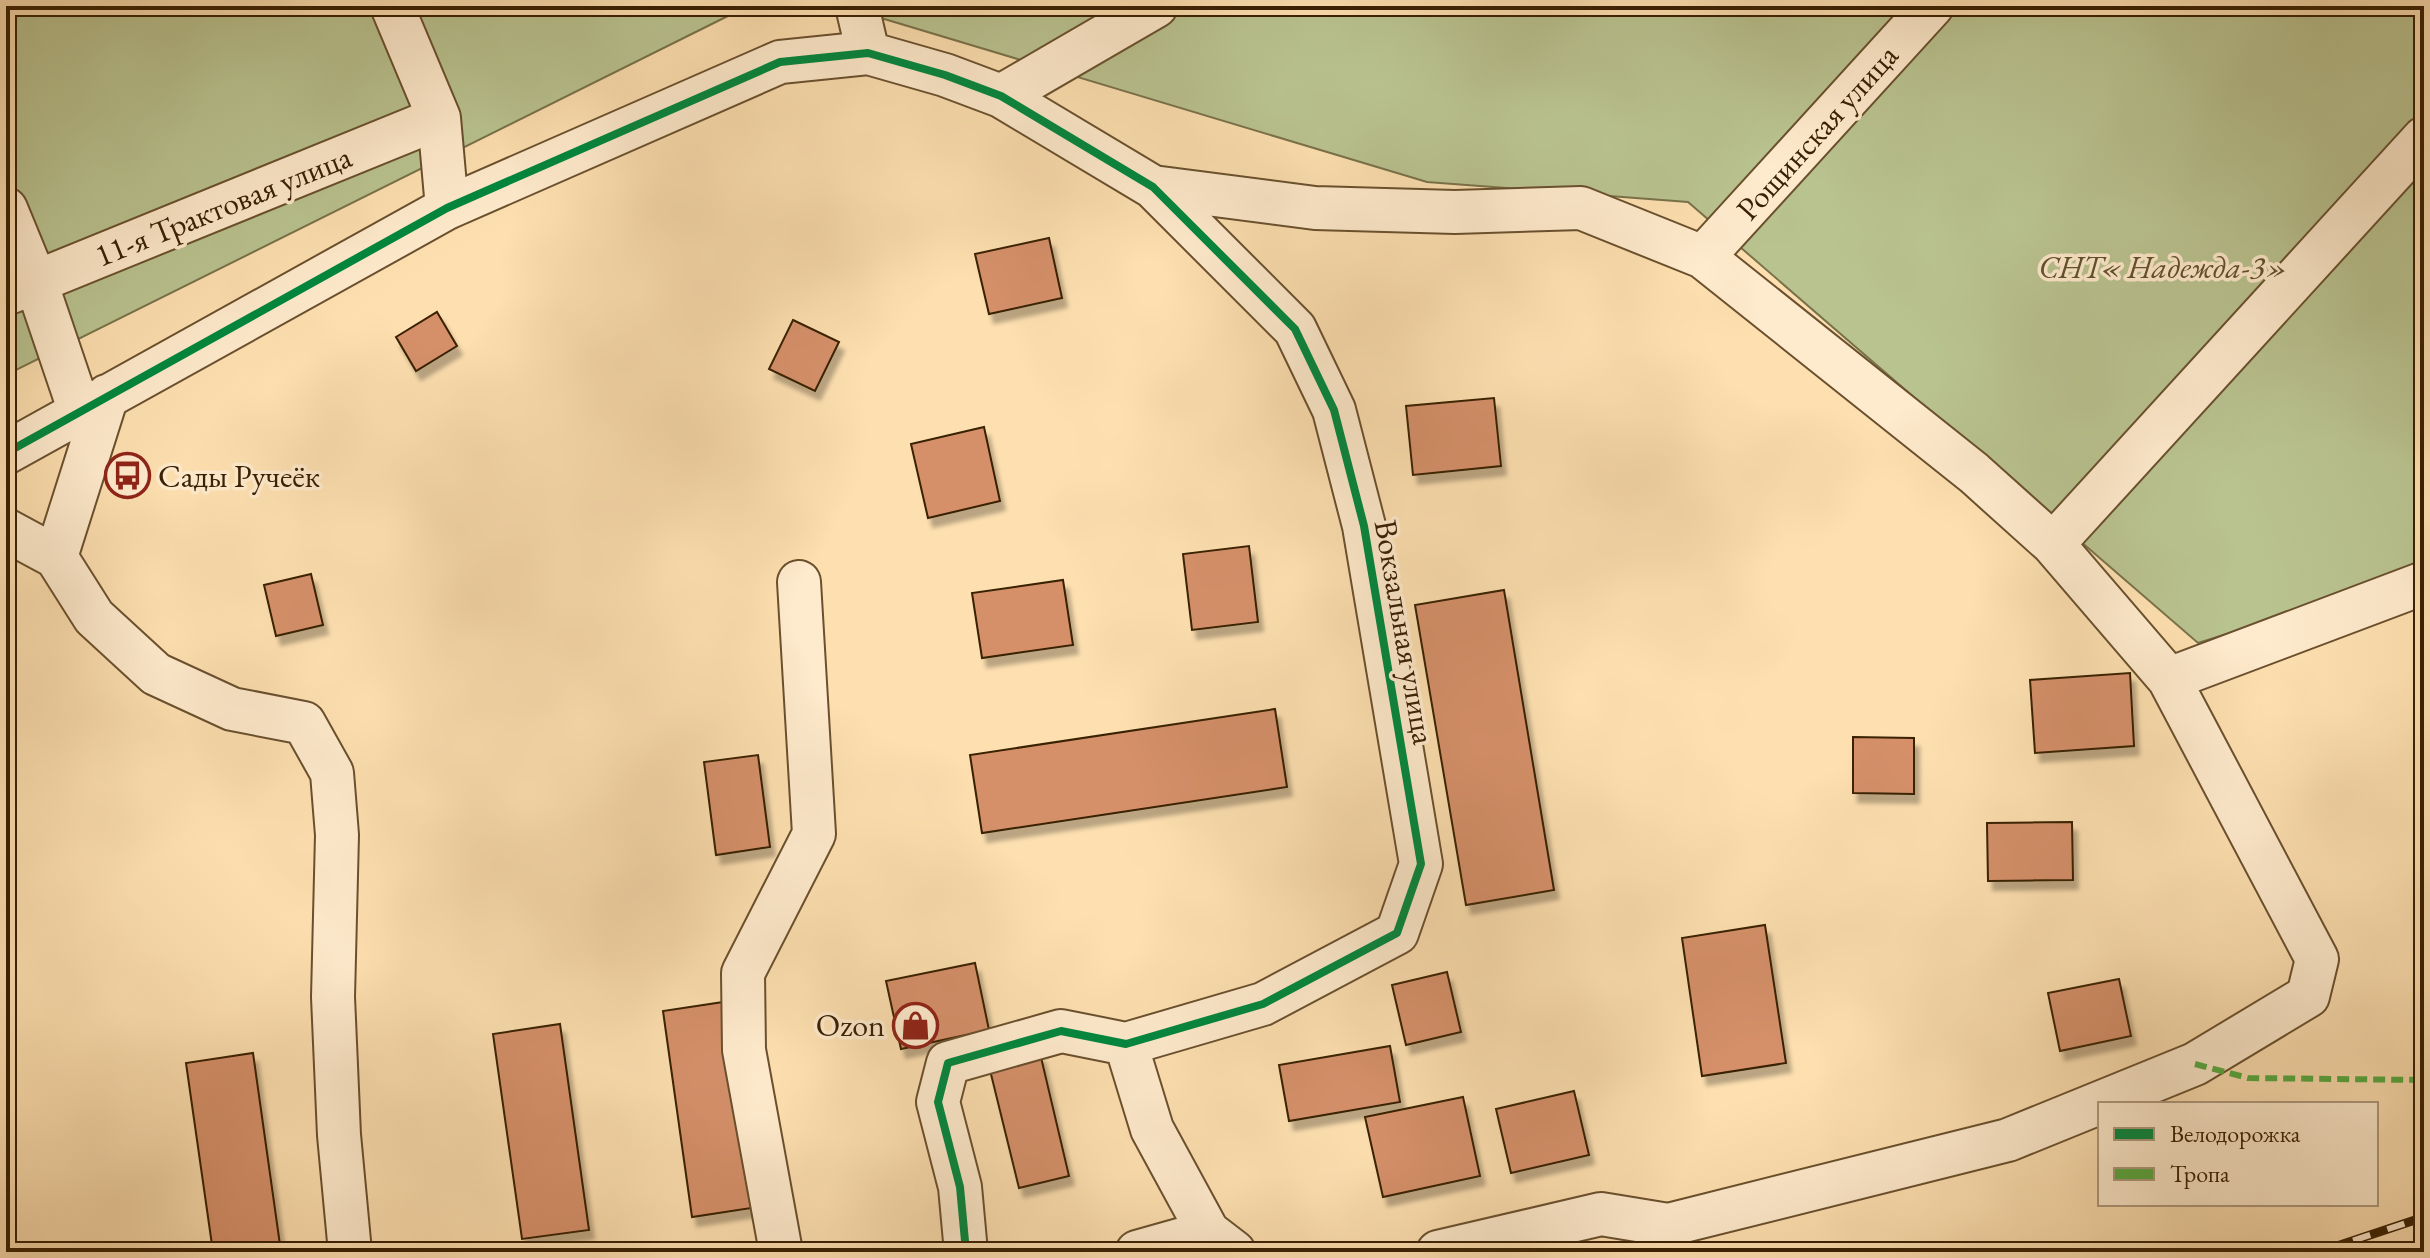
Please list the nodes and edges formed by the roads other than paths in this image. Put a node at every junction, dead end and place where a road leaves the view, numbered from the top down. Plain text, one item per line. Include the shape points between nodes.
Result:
1 (392, 6) edge
2 (857, 6) edge
3 (1156, 6) edge
4 (1932, 6) edge
5 (868, 53) junction
6 (1001, 96) junction
7 (439, 118) junction
8 (2424, 138) edge
9 (1153, 187) junction
10 (447, 208) junction
11 (6, 209) edge
12 (1703, 257) junction
13 (21, 288) edge
14 (93, 404) junction
15 (6, 453) edge
16 (6, 530) edge
17 (2053, 544) junction
18 (56, 557) junction
19 (799, 582) dead end
20 (2424, 583) edge
21 (2169, 679) junction
22 (1126, 1044) junction
23 (2102, 1102) edge
24 (2098, 1103) edge
25 (1221, 1242) edge
26 (350, 1252) edge
27 (781, 1252) edge
28 (966, 1252) edge
29 (1137, 1252) edge
30 (1438, 1252) edge

1 - 7 street
2 - 5 street
3 - 6 street
4 - 12 street, Рощинская улица
5 - 6 street, Вокзальная улица
5 - 10 street via 780,62
6 - 9 street, Вокзальная улица
7 - 10 street
7 - 13 street, 11-я Трактовая улица
8 - 17 street
9 - 12 street via 1315,208 1581,208
9 - 22 street, Вокзальная улица via 1295,329 1334,410 1364,526 1421,864 1397,933 1263,1004
10 - 14 street
11 - 13 street
12 - 17 street via 1974,473
13 - 14 street
14 - 15 street
14 - 18 street
16 - 18 street
17 - 21 street
18 - 26 street via 94,617 156,674 232,709 304,723 332,773 337,835 333,997
19 - 27 street via 814,834 743,973 744,1050
20 - 21 street
21 - 23 street via 2317,959 2308,996 2195,1064
22 - 25 street via 1152,1129
22 - 28 street via 1061,1031 948,1063 938,1102 960,1187
24 - 30 street via 2008,1140 1668,1225 1601,1214
25 - 29 street

